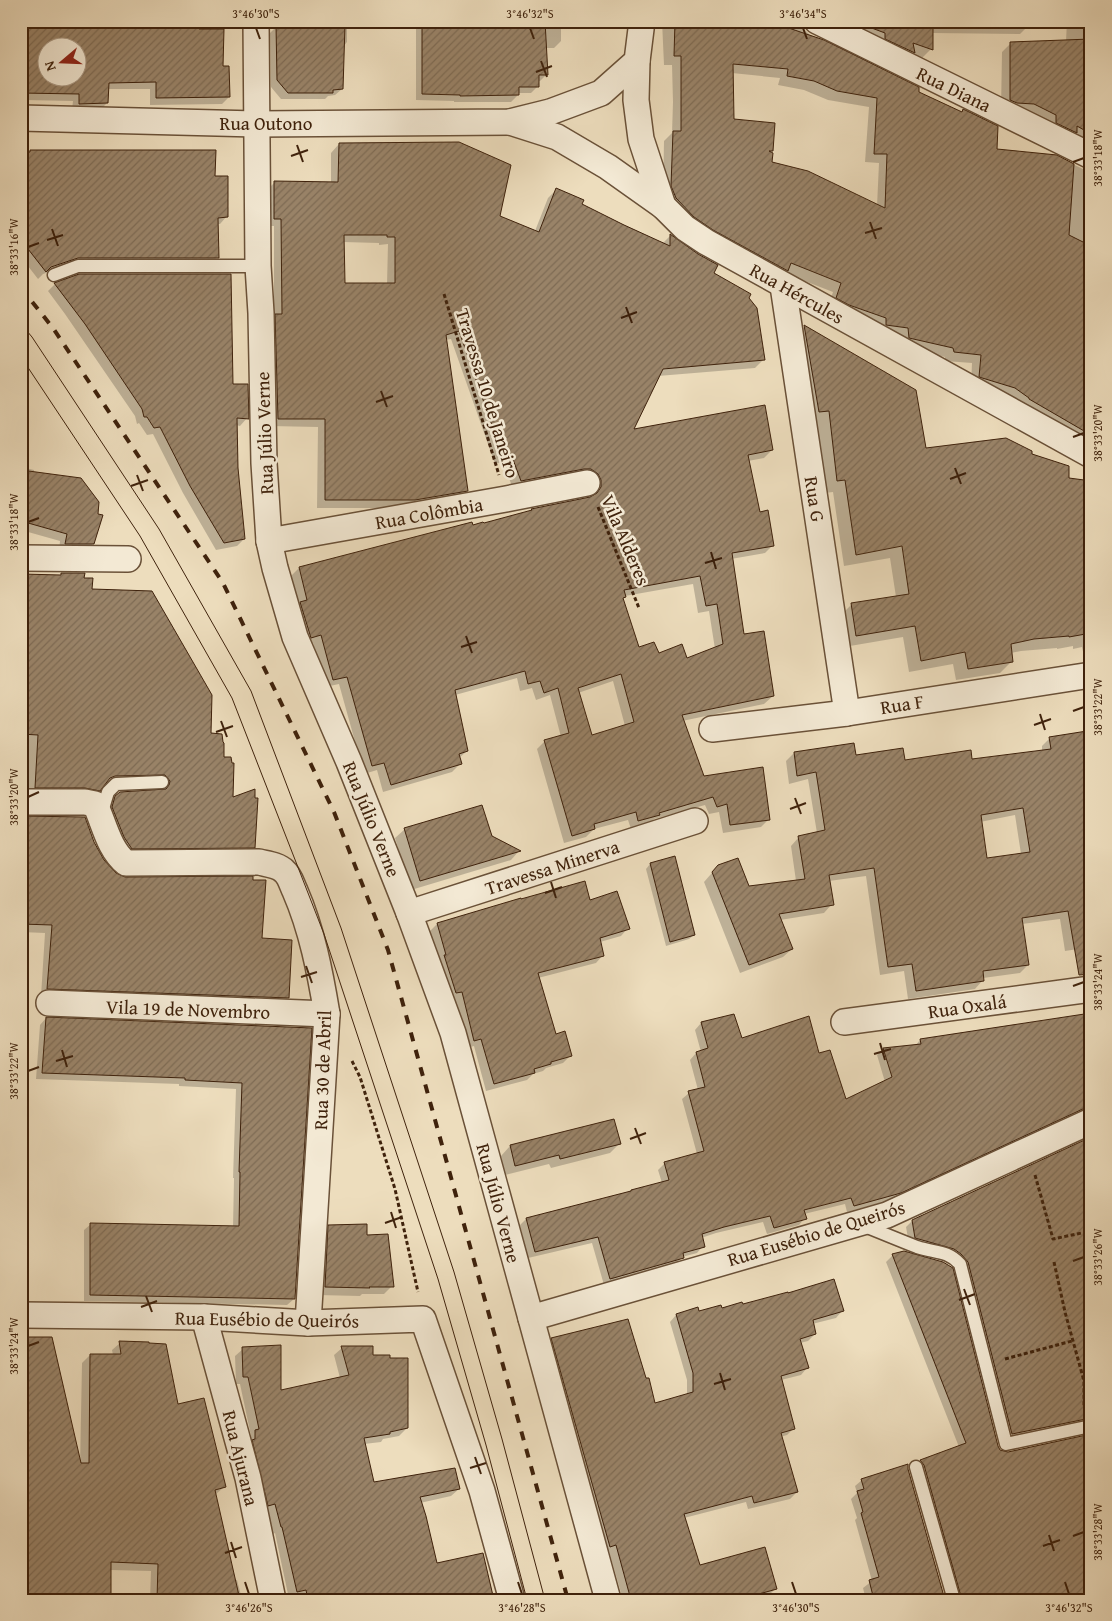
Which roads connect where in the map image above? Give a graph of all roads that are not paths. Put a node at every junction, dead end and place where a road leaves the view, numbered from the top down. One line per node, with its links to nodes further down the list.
1 (256, 21): 7 (street, Rua Júlio Verne)
2 (642, 21): 4 (street)
3 (816, 21): 8 (street, Rua Diana)
4 (637, 61): 6 (street); 9 (street)
5 (21, 118): 7 (street, Rua Outono)
6 (510, 122): 7 (street, Rua Outono); 9 (street, Rua Hércules)
7 (257, 124): 10 (street, Rua Júlio Verne)
8 (1091, 156)
9 (663, 206): 12 (street, Rua Hércules)
10 (258, 266): 11 (lane); 15 (street, Rua Júlio Verne)
11 (54, 275)
12 (783, 286): 13 (street, Rua Hércules); 19 (street, Rua G)
13 (1091, 455)
14 (587, 483): 15 (street, Rua Colômbia)
15 (269, 541): 25 (street, Rua Júlio Verne)
16 (21, 558): 17 (street)
17 (128, 559)
18 (1091, 675): 19 (street, Rua F)
19 (847, 713): 20 (street, Rua F)
20 (712, 729)
21 (162, 782): 23 (lane)
22 (21, 802): 23 (street)
23 (98, 809): 28 (street, Rua 30 de Abril)
24 (695, 821): 25 (street, Travessa Minerva)
25 (410, 912): 34 (street, Rua Júlio Verne)
26 (1091, 989): 29 (street, Rua Oxalá)
27 (49, 1003): 28 (street, Vila 19 de Novembro)
28 (327, 1014): 35 (street, Rua 30 de Abril)
29 (844, 1022)
30 (1091, 1121): 31 (street, Rua Eusébio de Queirós)
31 (857, 1223): 34 (street, Rua Eusébio de Queirós); 36 (lane)
32 (21, 1315): 33 (street, Rua Eusébio de Queirós)
33 (204, 1317): 35 (street, Rua Eusébio de Queirós); 38 (street, Rua Ajurana)
34 (531, 1318): 40 (street, Rua Júlio Verne)
35 (308, 1323): 39 (street, Rua Eusébio de Queirós)
36 (1089, 1426)
37 (916, 1467): 41 (lane)
38 (273, 1600)
39 (512, 1600)
40 (608, 1600)
41 (954, 1600)

